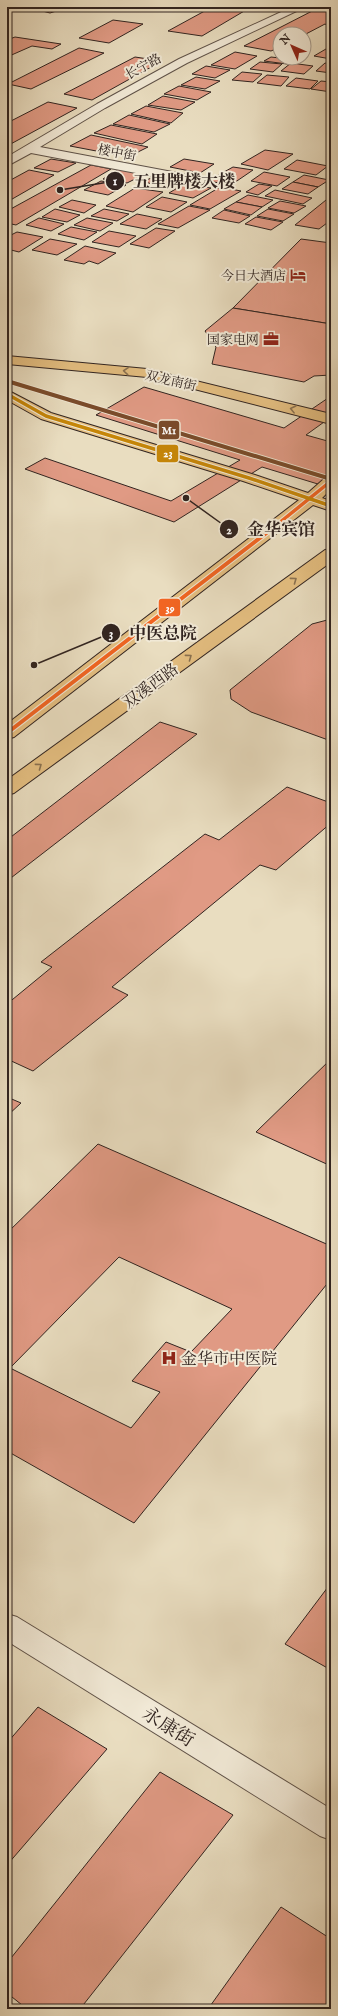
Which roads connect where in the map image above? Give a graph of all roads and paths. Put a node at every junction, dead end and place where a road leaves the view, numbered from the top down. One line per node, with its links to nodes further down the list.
1 (300, 7): 2 (street, 长宁路)
2 (31, 149): 3 (street, 长宁路); 4 (street, 楼中街)
3 (7, 162)
4 (199, 182)
5 (7, 360): 7 (main road, 双龙南街, one-way to 5)
6 (7, 394): 9 (main road)
7 (331, 419)
8 (331, 481): 9 (main road)
9 (311, 499): 10 (main road); 12 (main road)
10 (331, 506)
11 (331, 554): 13 (main road, 双溪西路, one-way to 11)
12 (7, 733)
13 (7, 789)
14 (7, 1626): 15 (street, 永康街)
15 (331, 1826)

